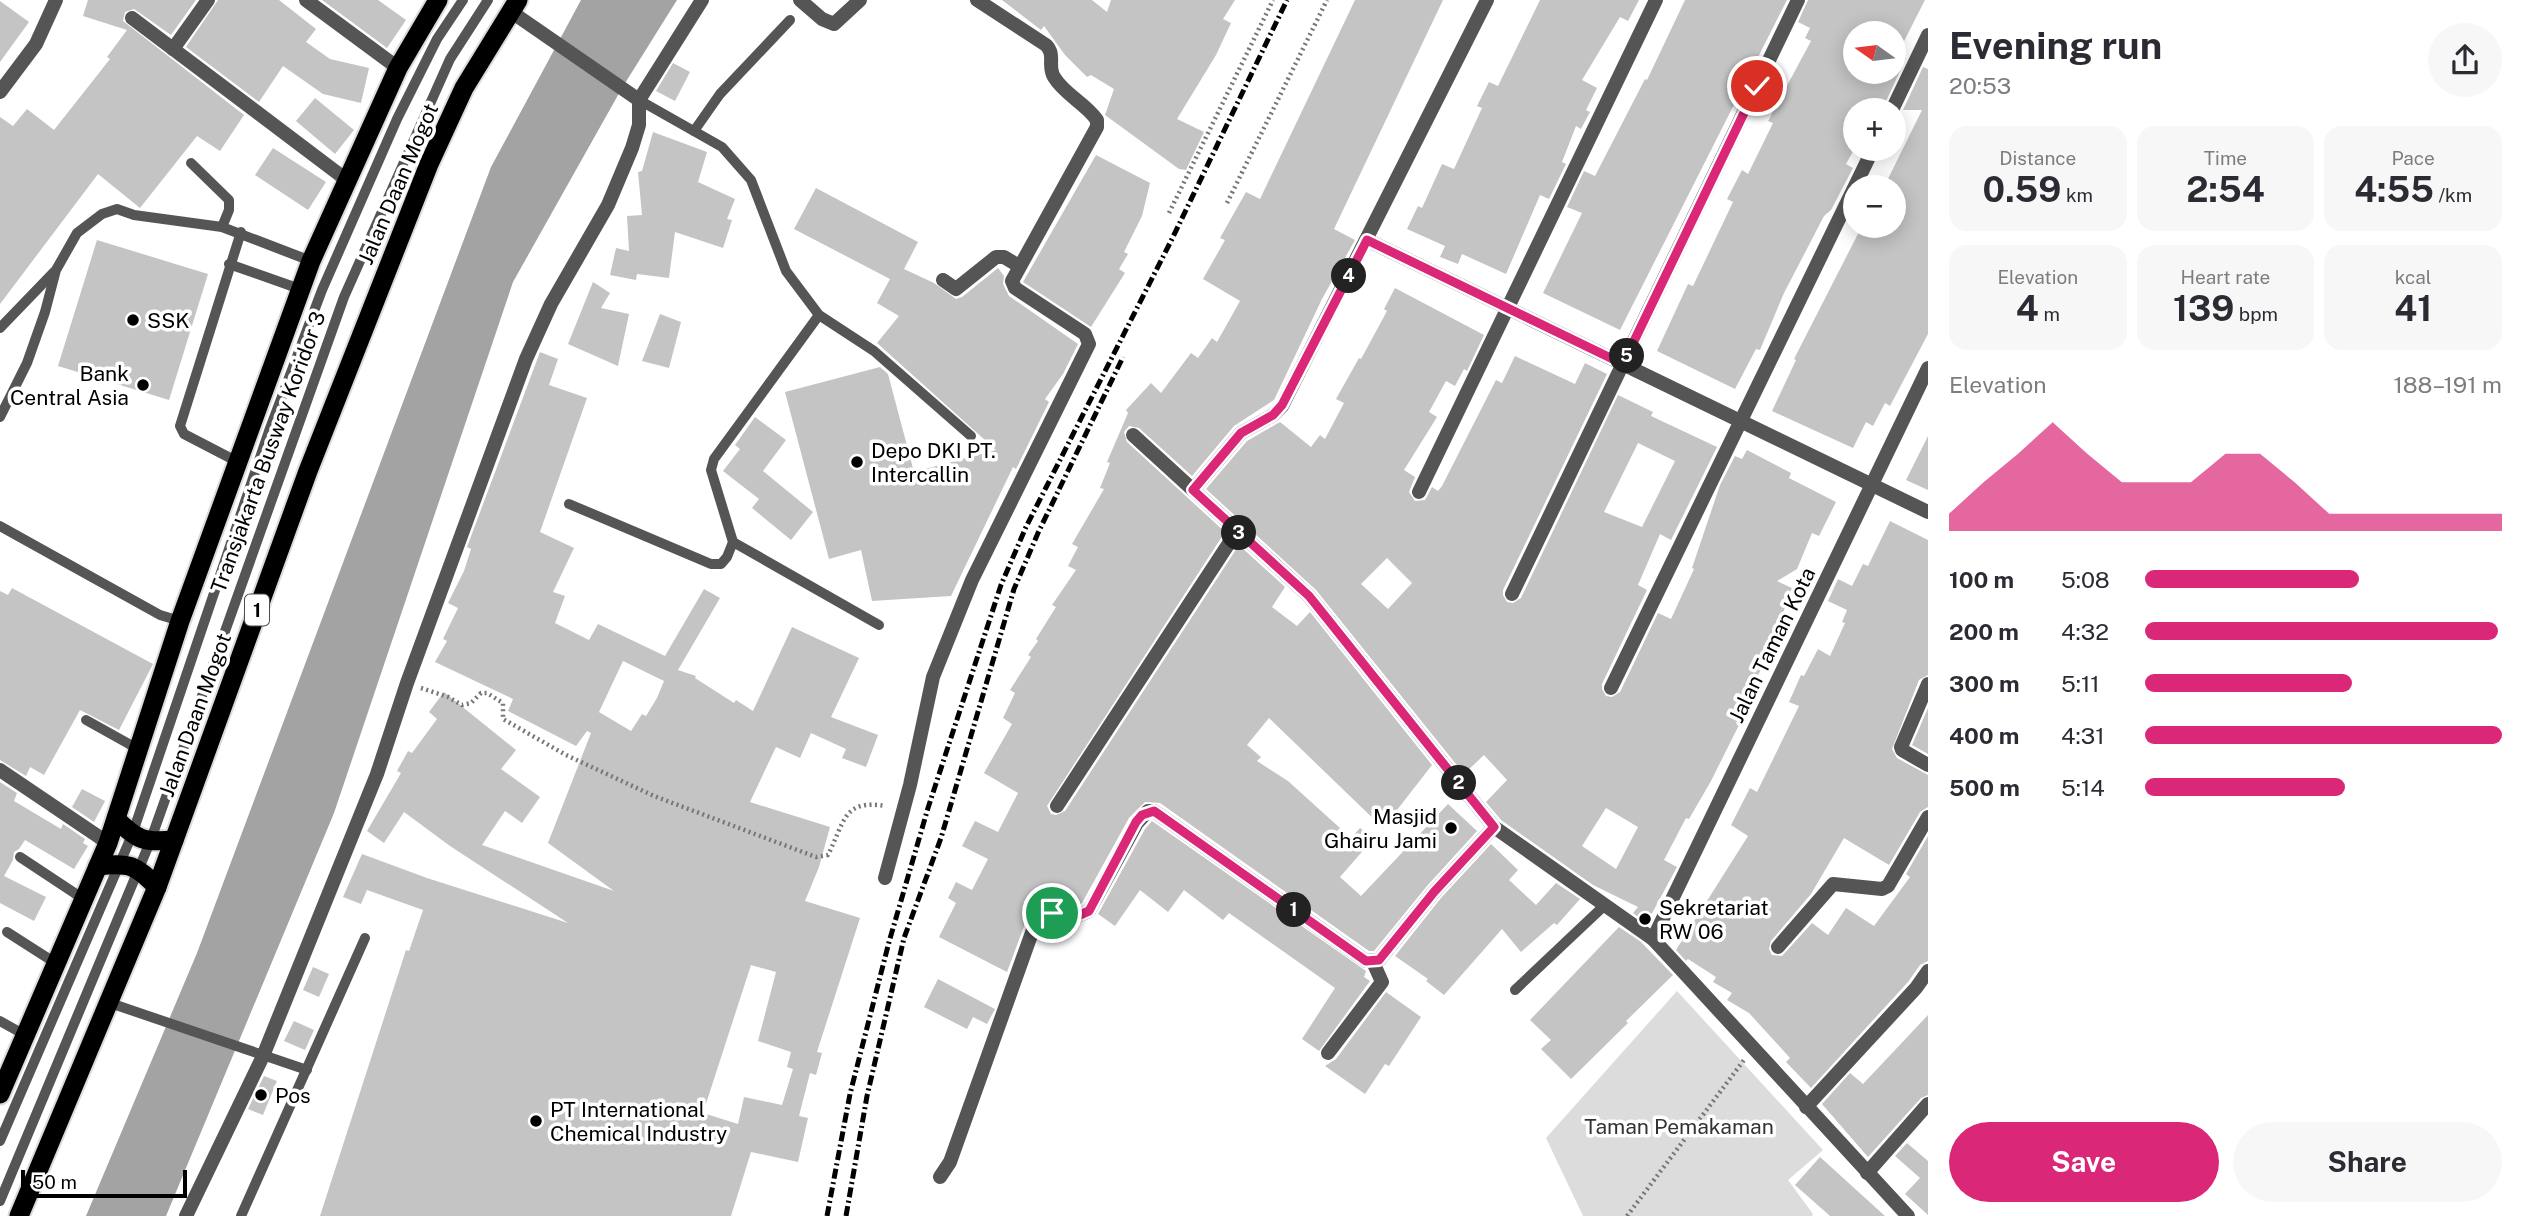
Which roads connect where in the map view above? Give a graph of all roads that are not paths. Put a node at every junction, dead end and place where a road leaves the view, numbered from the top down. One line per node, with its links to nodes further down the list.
1 (56, 0): 20 (street)
2 (208, 0): 18 (street)
3 (306, 0): 19 (street)
4 (438, 0): 19 (highway, Jalan Daan Mogot)
5 (463, 0): 67 (lane, Transjakarta Busway Koridor 3)
6 (488, 0): 67 (lane, Transjakarta Busway Koridor 3)
7 (702, 0): 21 (street)
8 (800, 0): 9 (street)
9 (860, 0)
10 (977, 0): 32 (street)
11 (1487, 0): 29 (street)
12 (1656, 0): 36 (street)
13 (1798, 0): 39 (street)
14 (514, 6): 21 (street); 68 (highway, Jalan Daan Mogot / 1)
15 (132, 18): 18 (street)
16 (790, 20): 23 (lane)
17 (1928, 35): 22 (street)
18 (173, 49): 26 (street)
19 (398, 68): 26 (highway, Jalan Daan Mogot)
20 (0, 92)
21 (633, 96): 23 (lane); 89 (street)
22 (1898, 98)
23 (694, 131): 37 (lane)
24 (1867, 161): 42 (street)
25 (191, 163): 27 (lane)
26 (348, 181): 30 (highway, Jalan Daan Mogot)
27 (222, 227): 28 (lane); 33 (lane)
28 (241, 233): 30 (lane); 31 (lane)
29 (1367, 240): 36 (street); 47 (street)
30 (311, 261): 35 (highway, Jalan Daan Mogot)
31 (229, 264): 35 (lane); 45 (lane)
32 (1019, 266): 34 (street); 73 (street)
33 (56, 270): 38 (lane); 41 (lane)
34 (943, 280)
35 (300, 289): 45 (highway, Jalan Daan Mogot)
36 (1507, 308): 39 (street); 48 (street)
37 (819, 315): 44 (lane); 53 (lane)
38 (0, 328)
39 (1623, 364): 42 (street); 54 (street)
40 (1928, 368): 46 (street, Jalan Taman Kota)
41 (0, 417)
42 (1740, 421): 46 (street); 58 (street)
43 (1133, 435): 47 (street)
44 (971, 436)
45 (236, 461): 55 (highway, Jalan Daan Mogot)
46 (1872, 485): 50 (street); 79 (street, Jalan Taman Kota)
47 (1193, 490): 52 (street)
48 (1419, 492)
49 (569, 505): 53 (lane)
50 (1928, 512)
51 (0, 526): 55 (lane)
52 (1237, 531): 63 (street); 66 (street)
53 (733, 542): 56 (lane)
54 (1512, 594)
55 (180, 621): 60 (highway, Jalan Daan Mogot)
56 (879, 625)
57 (1928, 684): 61 (street)
58 (1611, 688)
59 (86, 720): 60 (lane)
60 (138, 749): 65 (highway, Jalan Daan Mogot)
61 (1928, 765)
62 (0, 770): 69 (street)
63 (1057, 806)
64 (1928, 817): 80 (street)
65 (116, 819): 67 (highway); 69 (highway, Jalan Daan Mogot)
66 (1494, 827): 76 (street); 81 (street)
67 (141, 839): 68 (highway); 72 (lane, Transjakarta Busway Koridor 3); 72 (lane, Transjakarta Busway Koridor 3)
68 (174, 840): 74 (highway, Jalan Daan Mogot / 1)
69 (107, 843): 71 (highway, Jalan Daan Mogot)
70 (20, 857): 75 (lane)
71 (98, 866): 72 (highway); 75 (highway, Jalan Daan Mogot)
72 (130, 866): 74 (highway); 94 (lane, Transjakarta Busway Koridor 3); 97 (lane, Transjakarta Busway Koridor 3)
73 (885, 878)
74 (157, 887): 85 (highway, Jalan Daan Mogot / 1)
75 (85, 900): 82 (highway, Jalan Daan Mogot)
76 (1606, 904): 79 (street); 84 (lane)
77 (7, 932): 82 (lane)
78 (365, 938): 90 (lane)
79 (1653, 939): 93 (street)
80 (1778, 947)
81 (1373, 962): 88 (street); 96 (street)
82 (57, 964): 87 (highway, Jalan Daan Mogot)
83 (1928, 971): 93 (street)
84 (1515, 990)
85 (110, 1003): 89 (lane); 98 (highway, Jalan Daan Mogot / 1)
86 (0, 1021): 87 (lane)
87 (25, 1035): 91 (highway, Jalan Daan Mogot)
88 (1328, 1053)
89 (256, 1054): 90 (lane); 99 (street)
90 (307, 1070): 100 (lane)
91 (0, 1094)
92 (1928, 1104): 95 (street)
93 (1806, 1107): 95 (street)
94 (0, 1141)
95 (1867, 1173): 101 (street)
96 (940, 1177)
97 (0, 1201)
98 (19, 1216)
99 (186, 1216)
100 (241, 1216)
101 (1908, 1216)

